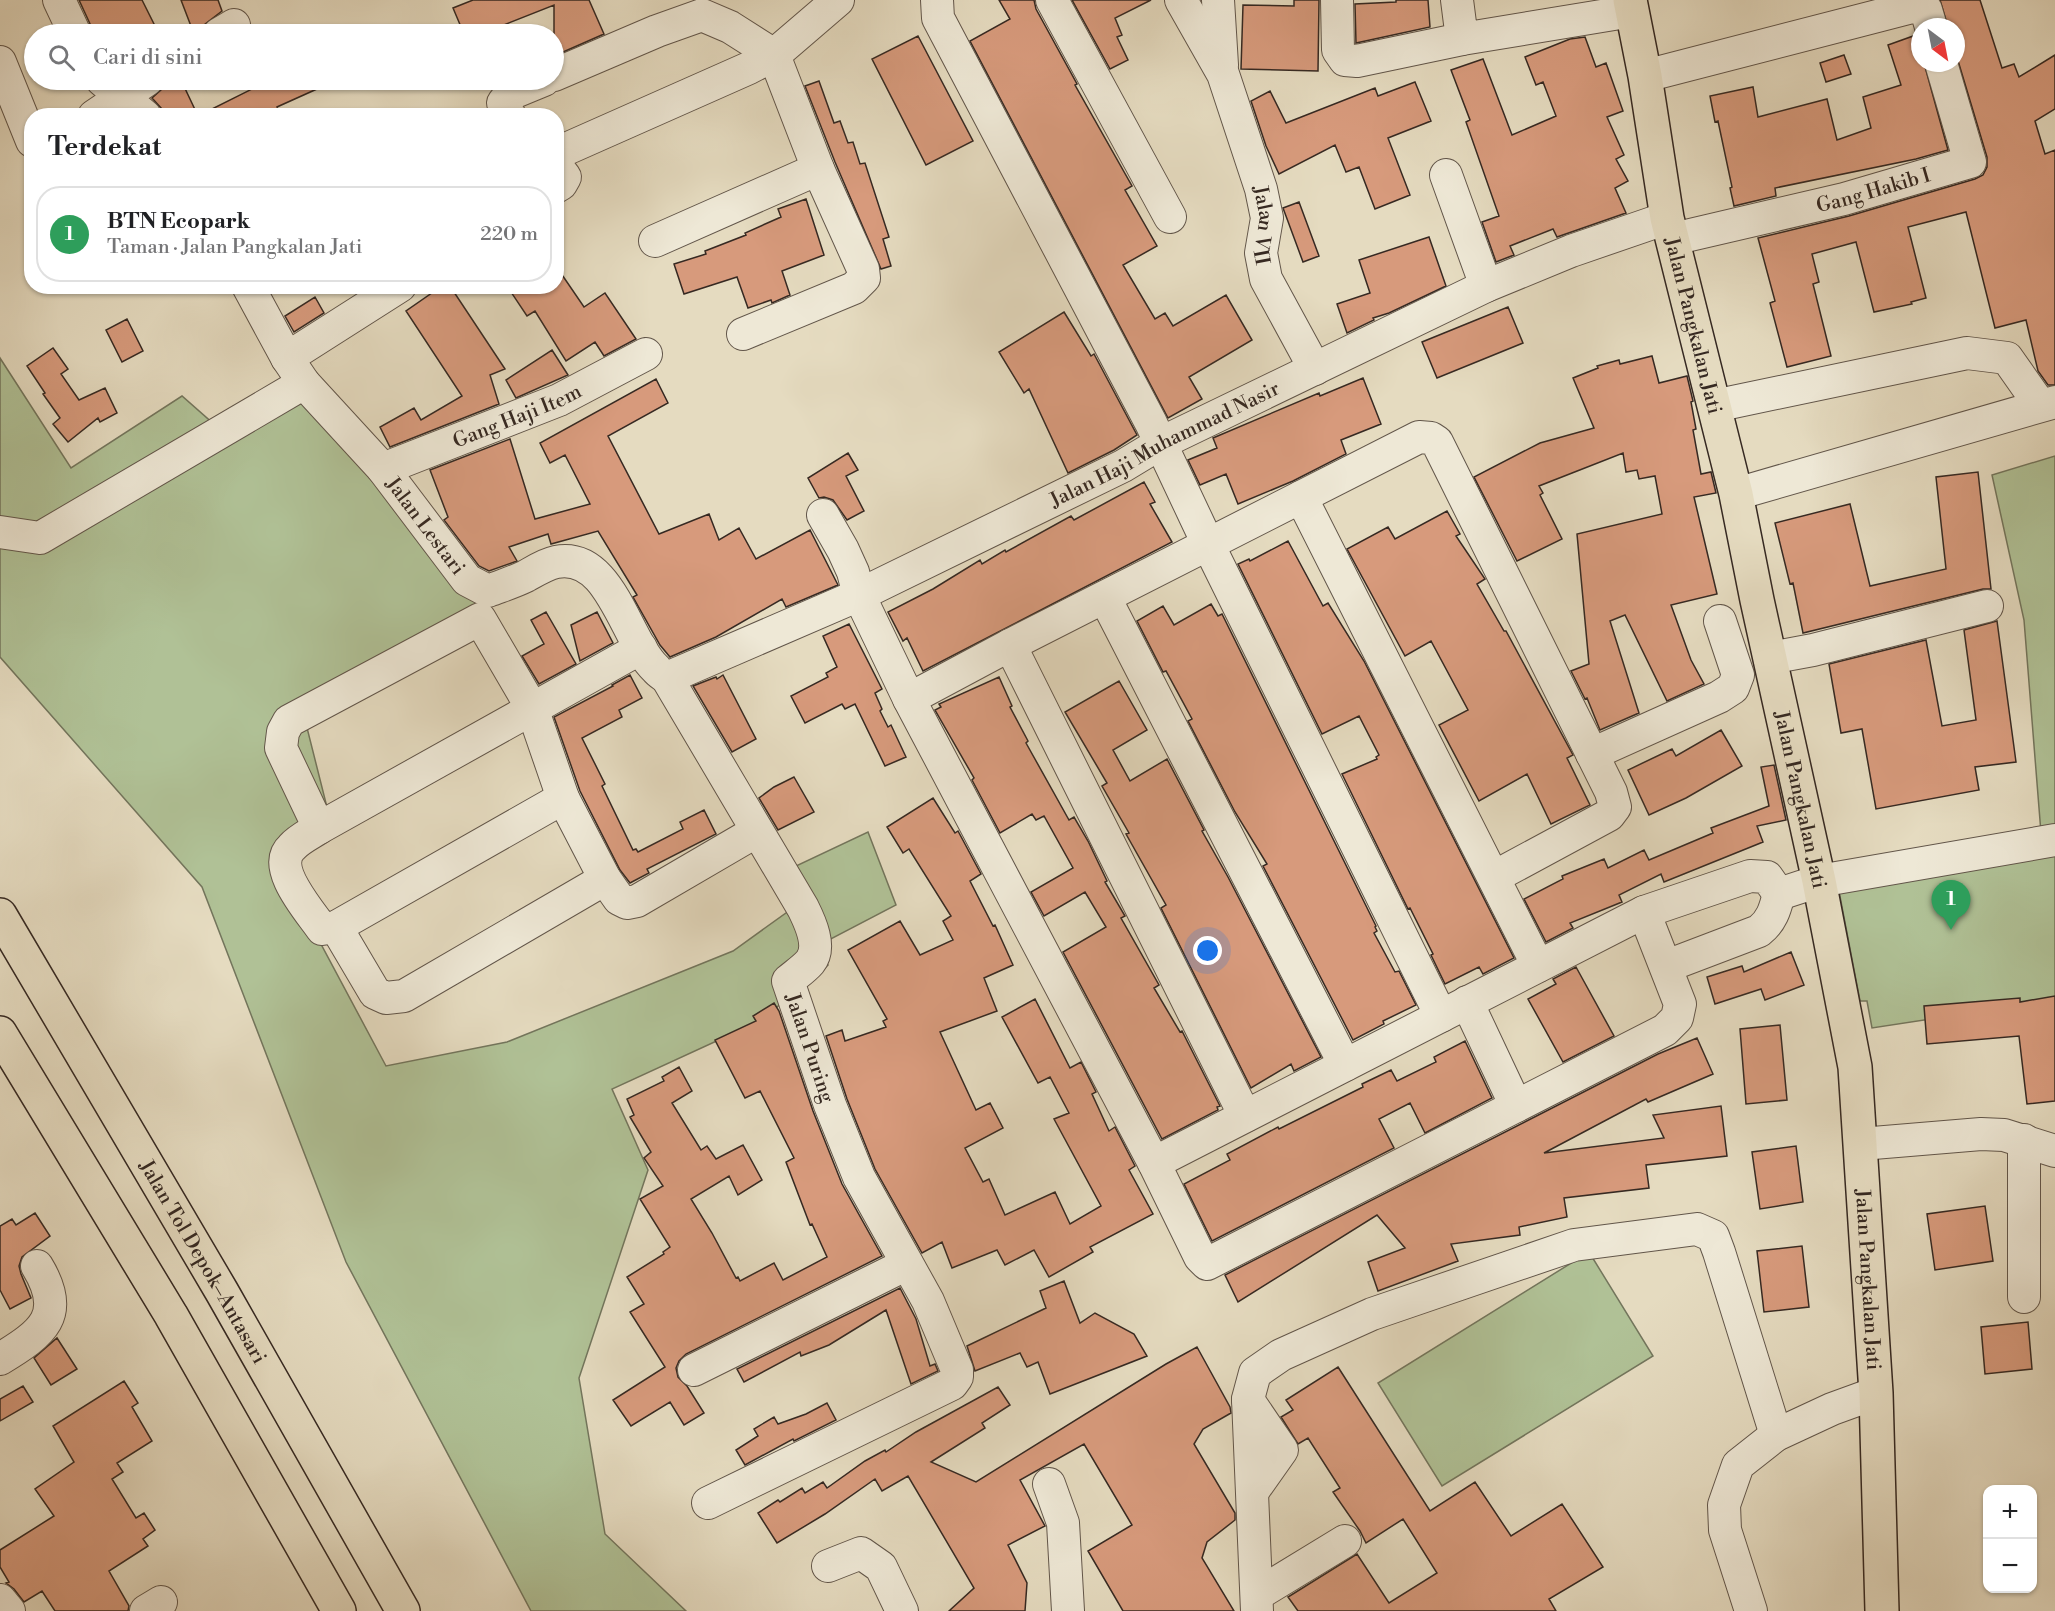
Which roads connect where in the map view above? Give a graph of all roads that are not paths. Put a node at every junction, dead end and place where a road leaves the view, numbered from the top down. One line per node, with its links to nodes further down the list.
1 (59, 0): 11 (street)
2 (838, 0): 13 (street)
3 (937, 0): 41 (street)
4 (1052, 0): 29 (street)
5 (1181, 0): 17 (street, Jalan VII)
6 (1218, 0): 17 (street, Jalan VII)
7 (1336, 0): 12 (street)
8 (1457, 0): 12 (street)
9 (1631, 5): 12 (street); 18 (main road, Jalan Pangkalan Jati)
10 (1928, 18): 18 (street)
11 (70, 24)
12 (1462, 39)
13 (774, 55): 15 (street); 26 (street); 27 (street)
14 (0, 62): 25 (street)
15 (564, 71)
16 (1944, 72): 30 (street, Gang Hakib I)
17 (1223, 74): 37 (street, Jalan VII)
18 (1645, 76): 30 (main road, Jalan Pangkalan Jati)
19 (110, 90): 22 (street)
20 (113, 90): 23 (street)
21 (520, 90): 24 (street)
22 (99, 108)
23 (135, 108)
24 (506, 108)
25 (24, 121)
26 (564, 155)
27 (818, 169): 31 (street); 35 (street)
28 (1446, 175): 32 (street)
29 (1170, 217)
30 (1670, 228): 32 (street, Jalan Haji Muhammad Nasir); 40 (main road, Jalan Pangkalan Jati)
31 (655, 241)
32 (1486, 286): 37 (street, Jalan Haji Muhammad Nasir)
33 (253, 294): 38 (street, Jalan Lestari)
34 (390, 294): 38 (street)
35 (743, 334)
36 (645, 354): 42 (street, Gang Haji Item)
37 (1315, 369): 41 (street, Jalan Haji Muhammad Nasir)
38 (296, 370): 42 (street, Jalan Lestari); 46 (street)
39 (2047, 404): 40 (street); 43 (street)
40 (1714, 406): 43 (main road, Jalan Pangkalan Jati)
41 (1161, 443): 47 (street); 48 (street, Jalan Haji Muhammad Nasir)
42 (383, 469): 53 (street, Jalan Lestari)
43 (1736, 494): 54 (main road, Jalan Pangkalan Jati)
44 (1301, 497): 47 (street); 58 (street); 63 (street)
45 (823, 515): 48 (street)
46 (0, 532)
47 (1208, 544): 49 (street); 74 (street)
48 (859, 595): 55 (street, Jalan Haji Muhammad Nasir); 56 (street)
49 (1105, 598): 52 (street); 76 (street)
50 (1987, 606): 54 (street)
51 (1720, 621): 58 (street)
52 (1010, 645): 56 (street); 78 (street)
53 (641, 648): 55 (street, Jalan Lestari); 57 (street)
54 (1770, 658): 65 (main road, Jalan Pangkalan Jati)
55 (667, 678): 61 (street, Jalan Puring)
56 (909, 699): 82 (street)
57 (532, 708): 59 (street); 60 (street); 60 (street)
58 (1592, 754): 63 (street)
59 (563, 798): 64 (street); 70 (street)
60 (319, 828): 70 (street)
61 (757, 831): 64 (street); 83 (street, Jalan Puring)
62 (2055, 840): 65 (street)
63 (1494, 878): 72 (street)
64 (605, 879): 70 (street)
65 (1819, 881): 66 (street); 80 (main road, Jalan Pangkalan Jati)
66 (1779, 894): 68 (street); 73 (street)
67 (0, 902): 71 (main road)
68 (1644, 912): 72 (street); 73 (street)
69 (0, 915): 71 (main road, Jalan Tol Depok–Antasari)
70 (336, 927)
71 (28, 960): 98 (main road, Jalan Tol Depok–Antasari)
72 (1538, 966): 74 (street)
73 (1667, 966): 77 (street)
74 (1454, 1009): 76 (street); 77 (street)
75 (0, 1032): 97 (main road)
76 (1345, 1065): 78 (street)
77 (1516, 1106): 82 (street)
78 (1245, 1116): 82 (street)
79 (2024, 1140): 80 (street); 81 (street); 85 (street)
80 (1861, 1144): 88 (main road, Jalan Pangkalan Jati)
81 (2055, 1151)
82 (1154, 1163)
83 (907, 1264): 87 (street); 91 (street, Jalan Puring)
84 (37, 1266): 86 (street)
85 (2025, 1297)
86 (0, 1359)
87 (694, 1370)
88 (1876, 1393): 89 (street); 102 (main road, Jalan Pangkalan Jati)
89 (1776, 1435): 95 (street); 101 (street)
90 (1049, 1484): 100 (street)
91 (708, 1503)
92 (1345, 1541): 95 (street)
93 (828, 1566): 99 (street)
94 (0, 1600): 96 (street)
95 (1258, 1602)
96 (9, 1611)
97 (339, 1611)
98 (403, 1611)
99 (902, 1611)
100 (1068, 1611)
101 (1751, 1611)
102 (1882, 1611)

